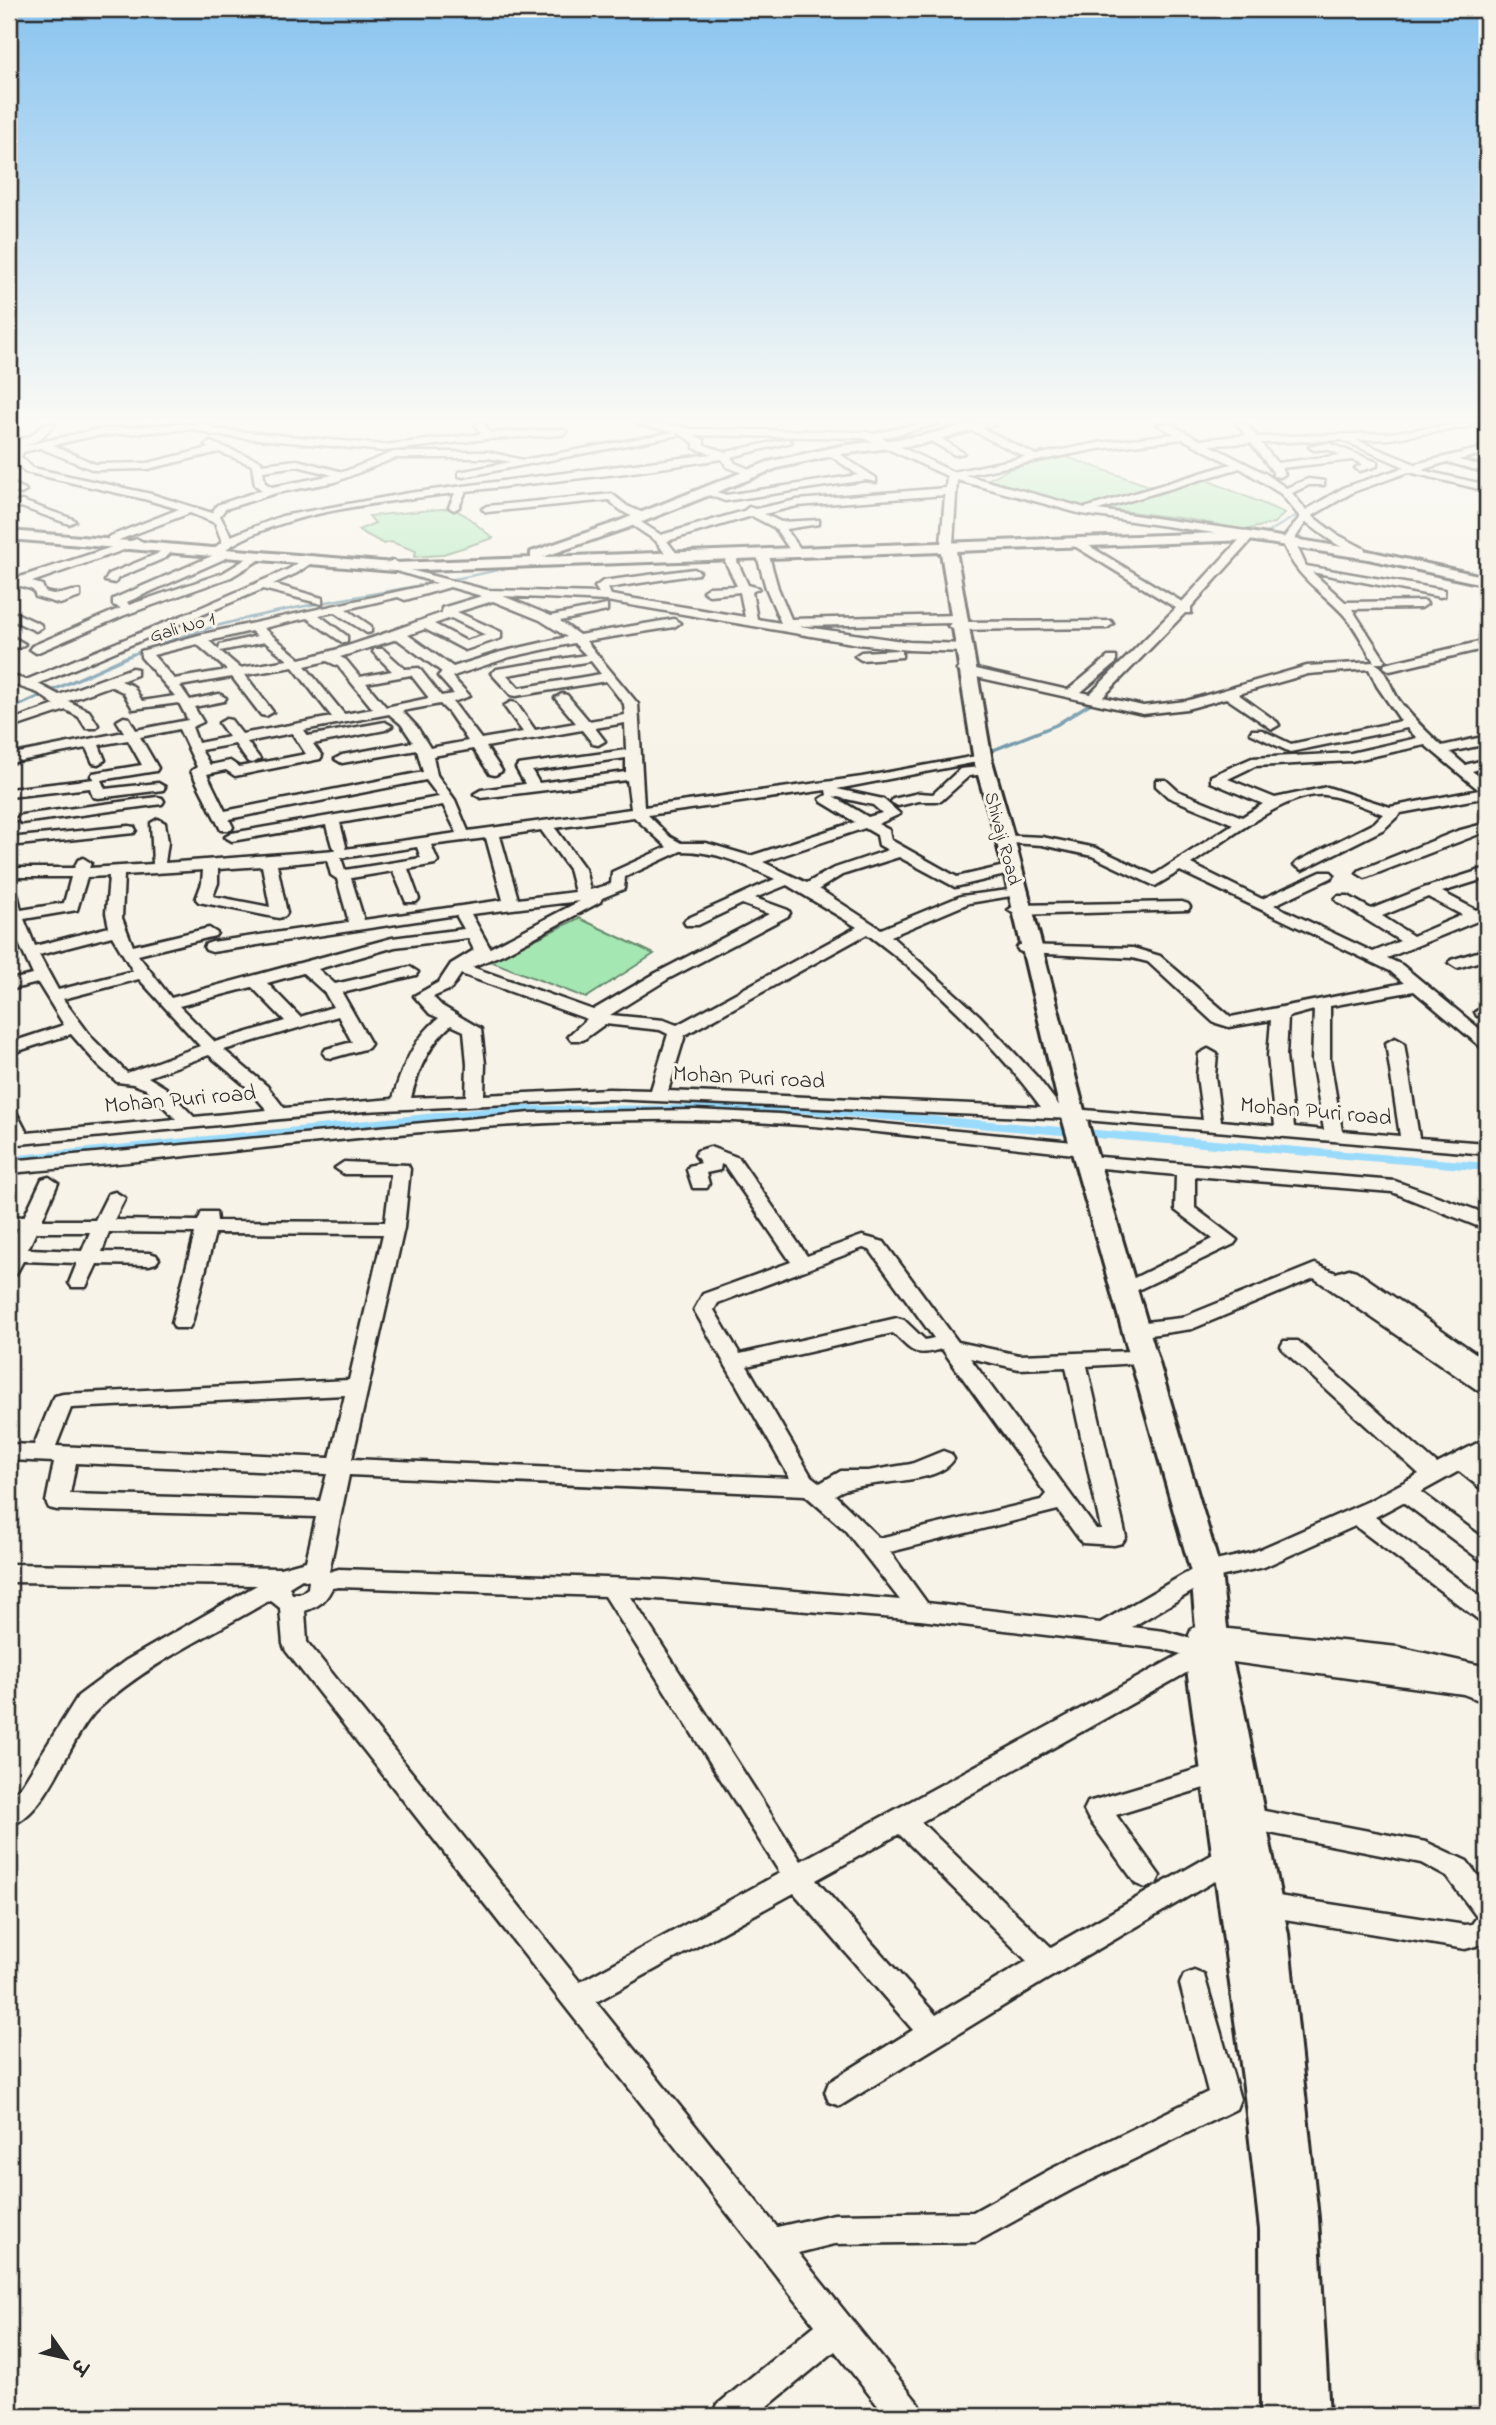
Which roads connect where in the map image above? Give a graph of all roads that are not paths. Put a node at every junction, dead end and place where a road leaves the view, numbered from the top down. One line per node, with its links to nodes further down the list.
1 (63, 537): 16 (main road)
2 (135, 537): 16 (street)
3 (221, 537): 20 (street)
4 (243, 537): 20 (street)
5 (581, 537): 29 (main road)
6 (591, 537): 25 (main road)
7 (666, 537): 15 (street)
8 (787, 537): 22 (street)
9 (947, 537): 18 (street)
10 (1261, 537): 18 (main road)
11 (1261, 537): 17 (main road)
12 (1266, 537): 31 (street); 33 (main road); 58 (street); 94 (street)
13 (1267, 537): 21 (main road)
14 (1334, 537): 21 (street)
15 (660, 539): 23 (street)
16 (125, 542): 19 (main road); 20 (main road); 36 (street)
17 (1077, 543): 18 (main road); 58 (street)
18 (946, 547): 22 (main road); 62 (main road, Shivaji Road)
19 (170, 548): 20 (main road); 34 (street)
20 (223, 549): 24 (main road); 30 (main road); 57 (street)
21 (1361, 551): 33 (main road)
22 (797, 552): 23 (main road); 26 (main road)
23 (671, 554): 25 (main road)
24 (260, 555): 28 (main road); 38 (street)
25 (548, 556): 29 (main road)
26 (763, 556): 27 (main road); 40 (street)
27 (732, 557): 29 (main road); 41 (street)
28 (311, 559): 30 (main road); 39 (street)
29 (508, 563): 30 (main road)
30 (394, 565): 37 (street)
31 (1301, 569): 44 (street); 54 (street)
32 (694, 572): 50 (street)
33 (1487, 579)
34 (111, 580)
35 (539, 582): 43 (street)
36 (14, 583): 48 (street)
37 (453, 583): 46 (street); 55 (street, Gali No 1)
38 (199, 585): 47 (street); 57 (street)
39 (263, 585): 47 (street); 49 (street)
40 (772, 588): 41 (street); 62 (street)
41 (743, 589): 42 (street); 69 (street)
42 (709, 590)
43 (520, 593): 46 (street); 50 (street)
44 (1440, 593)
45 (76, 594): 48 (street)
46 (486, 594): 56 (street); 61 (street)
47 (236, 597): 59 (street)
48 (60, 600): 52 (street)
49 (318, 601)
50 (604, 603): 66 (street); 69 (street)
51 (1421, 604): 54 (street)
52 (42, 606)
53 (177, 606): 59 (street)
54 (1340, 606): 94 (street)
55 (336, 608): 60 (street, Gali No 1); 75 (street)
56 (520, 608): 63 (street); 66 (street)
57 (133, 609): 84 (street)
58 (1185, 609): 112 (street)
59 (201, 612): 67 (street); 105 (street)
60 (309, 614): 74 (street, Gali No 1); 80 (street)
61 (452, 614): 71 (street); 71 (street)
62 (955, 615): 70 (street); 85 (main road, Shivaji Road)
63 (495, 616)
64 (657, 617): 77 (street)
65 (11, 618): 73 (street)
66 (543, 618): 72 (street); 77 (street)
67 (225, 619)
68 (674, 623): 77 (street)
69 (752, 623): 85 (street)
70 (1107, 624)
71 (426, 625): 76 (street)
72 (523, 626)
73 (36, 627)
74 (253, 627): 78 (street); 79 (street, Gali No 1)
75 (367, 629)
76 (397, 633): 89 (street); 97 (street)
77 (570, 634): 87 (street); 90 (street); 97 (street)
78 (267, 638): 82 (street); 93 (street)
79 (199, 639): 98 (street); 104 (street, Gali No 1)
80 (343, 639)
81 (1487, 642): 83 (street); 94 (street)
82 (224, 648)
83 (1470, 648): 91 (street); 94 (street)
84 (36, 649)
85 (961, 649): 88 (street); 95 (main road, Shivaji Road)
86 (379, 652): 99 (street)
87 (458, 654)
88 (861, 656)
89 (328, 657): 93 (street); 103 (street)
90 (594, 657): 100 (street); 100 (street)
91 (1487, 658)
92 (1112, 660): 107 (street)
93 (296, 663): 98 (street); 119 (street)
94 (1380, 664): 106 (street); 121 (street); 141 (street)
95 (965, 670): 107 (street); 143 (main road, Shivaji Road)
96 (132, 672): 102 (street)
97 (451, 672): 114 (street)
98 (238, 673): 104 (street); 116 (street)
99 (402, 673): 103 (street); 114 (street)
100 (610, 676): 118 (street)
101 (9, 679): 105 (street)
102 (110, 681): 109 (street); 113 (street)
103 (358, 681): 117 (street)
104 (172, 683): 113 (street, Gali No 1)
105 (28, 685): 108 (street); 109 (street)
106 (1228, 693): 112 (street); 124 (street)
107 (1071, 694): 112 (street)
108 (9, 695)
109 (55, 698): 123 (street); 125 (street)
110 (219, 698): 113 (street)
111 (562, 698): 126 (street)
112 (1096, 700)
113 (186, 701): 122 (street)
114 (440, 701): 117 (street); 137 (street)
115 (511, 706): 138 (street)
116 (266, 712)
117 (387, 716): 119 (street); 134 (street); 140 (street)
118 (632, 718): 126 (street); 142 (street)
119 (341, 719): 128 (street)
120 (226, 723): 131 (street)
121 (1410, 723): 129 (street); 132 (street)
122 (184, 724): 127 (street); 139 (street)
123 (91, 725)
124 (1272, 725)
125 (9, 726): 130 (street)
126 (585, 726): 135 (street); 138 (street)
127 (127, 728): 136 (street); 154 (street)
128 (296, 729): 131 (street); 134 (street)
129 (1257, 733)
130 (9, 734)
131 (239, 739): 139 (street); 145 (street)
132 (1427, 740): 158 (street); 164 (street)
133 (1487, 740): 141 (street)
134 (305, 741): 150 (street)
135 (598, 741)
136 (91, 743): 144 (street); 147 (street)
137 (479, 744): 138 (street); 140 (street); 151 (street)
138 (541, 747): 142 (street); 157 (street)
139 (193, 748): 150 (street)
140 (422, 749): 146 (street); 152 (street)
141 (1446, 749): 149 (street)
142 (633, 753): 153 (street)
143 (979, 758): 160 (street); 163 (street); 165 (street); 180 (main road, Shivaji Road)
144 (9, 759)
145 (253, 759)
146 (342, 759)
147 (98, 760)
148 (1487, 763): 149 (street)
149 (1470, 767): 155 (street)
150 (206, 770): 167 (street)
151 (495, 771)
152 (430, 775): 162 (street); 167 (street)
153 (634, 775): 157 (street); 165 (street)
154 (99, 776)
155 (1487, 781)
156 (1161, 783): 172 (street)
157 (534, 787): 161 (street)
158 (1487, 791): 166 (street)
159 (9, 793): 168 (street); 168 (street)
160 (827, 793): 165 (street); 170 (street); 170 (street)
161 (481, 794)
162 (448, 800): 169 (street); 176 (street)
163 (898, 802)
164 (1274, 803): 166 (street); 172 (street)
165 (639, 811): 173 (street); 176 (street); 183 (street)
166 (1392, 812): 212 (street)
167 (220, 816): 179 (street)
168 (15, 820)
169 (332, 820): 179 (street); 184 (street)
170 (865, 822): 185 (street); 189 (street)
171 (158, 823): 187 (street)
172 (1244, 823): 193 (street)
173 (546, 826): 178 (street); 206 (street)
174 (1487, 827): 198 (street)
175 (129, 830): 177 (street)
176 (463, 830): 184 (street)
177 (87, 833): 181 (street); 194 (street)
178 (492, 834): 182 (street); 210 (street)
179 (232, 837): 186 (street)
180 (1002, 838): 193 (street); 195 (main road, Shivaji Road)
181 (9, 842)
182 (423, 843): 184 (street); 192 (street)
183 (678, 847): 189 (street); 205 (street)
184 (336, 850): 186 (street); 188 (street); 200 (street)
185 (901, 851): 195 (street); 202 (street)
186 (240, 856): 187 (street)
187 (159, 861): 194 (street)
188 (270, 861): 191 (street); 191 (street)
189 (749, 861): 201 (street)
190 (9, 864): 194 (street)
191 (211, 866): 196 (street)
192 (399, 866): 200 (street); 208 (street)
193 (1182, 866): 212 (street)
194 (80, 867): 196 (street); 197 (street); 217 (street)
195 (1010, 869): 211 (main road, Shivaji Road)
196 (117, 870): 220 (street)
197 (9, 872)
198 (1365, 873)
199 (1487, 873): 203 (street)
200 (339, 875): 219 (street)
201 (788, 879): 202 (street); 207 (street)
202 (808, 888): 221 (street)
203 (1429, 891): 215 (street); 216 (street)
204 (9, 893): 217 (street)
205 (606, 893): 206 (street); 231 (street)
206 (584, 896): 210 (street)
207 (741, 898): 218 (street); 245 (street)
208 (411, 899)
209 (1343, 899): 216 (street)
210 (511, 903): 214 (street)
211 (1017, 904): 213 (street); 221 (street); 224 (main road, Shivaji Road)
212 (1263, 904): 228 (street)
213 (1182, 907)
214 (461, 910): 219 (street); 222 (street)
215 (1481, 913): 223 (street)
216 (1371, 915): 223 (street)
217 (13, 916): 226 (street)
218 (692, 922)
219 (357, 923): 225 (street)
220 (118, 929): 225 (street); 226 (street)
221 (874, 932): 248 (street); 265 (street)
222 (474, 933): 230 (street); 231 (street)
223 (1412, 942): 228 (street)
224 (1029, 949): 243 (street); 265 (main road, Shivaji Road)
225 (129, 952): 233 (street)
226 (29, 953): 234 (street)
227 (1487, 954): 229 (street)
228 (1373, 958): 237 (street)
229 (1457, 963)
230 (305, 967): 235 (street); 238 (street)
231 (457, 967): 244 (street); 245 (street)
232 (410, 972): 238 (street)
233 (144, 973): 239 (street); 241 (street)
234 (43, 977): 236 (street); 239 (street)
235 (254, 979): 241 (street); 246 (street)
236 (9, 985)
237 (1416, 986): 240 (street); 251 (street)
238 (332, 990): 242 (street)
239 (55, 996): 247 (street)
240 (1320, 1003): 243 (street); 266 (street)
241 (168, 1004): 252 (street)
242 (341, 1010): 246 (street); 254 (street)
243 (1280, 1014): 264 (street)
244 (449, 1017): 258 (street); 259 (street)
245 (598, 1018): 248 (street); 249 (street)
246 (297, 1023): 252 (street)
247 (76, 1027): 253 (street); 256 (street)
248 (677, 1032): 257 (street)
249 (577, 1036)
250 (1395, 1043): 268 (street)
251 (1487, 1043)
252 (211, 1048): 256 (street); 261 (street)
253 (9, 1049)
254 (332, 1053)
255 (1208, 1054): 263 (street)
256 (132, 1077): 262 (street)
257 (657, 1096): 258 (street, Mohan Puri road); 265 (street, Mohan Puri road)
258 (475, 1100): 259 (street, Mohan Puri road)
259 (401, 1104): 261 (street, Mohan Puri road)
260 (9, 1114): 267 (street)
261 (278, 1114): 262 (street, Mohan Puri road)
262 (188, 1122): 267 (street, Mohan Puri road)
263 (1213, 1126): 264 (street, Mohan Puri road); 265 (street, Mohan Puri road)
264 (1285, 1132): 266 (street, Mohan Puri road)
265 (1074, 1134): 270 (street); 272 (street); 276 (main road, Shivaji Road)
266 (1334, 1136): 268 (street, Mohan Puri road)
267 (15, 1139)
268 (1410, 1142): 269 (street, Mohan Puri road)
269 (1487, 1149)
270 (9, 1167)
271 (344, 1168): 282 (street)
272 (1186, 1169): 280 (street); 289 (street)
273 (50, 1183): 279 (street)
274 (701, 1184): 286 (street)
275 (115, 1198): 281 (street)
276 (1096, 1206): 289 (main road); 294 (main road)
277 (208, 1220): 281 (street); 282 (street); 290 (street)
278 (9, 1222): 279 (street)
279 (30, 1224): 281 (street); 285 (street)
280 (1487, 1224)
281 (102, 1226): 283 (street)
282 (394, 1228): 299 (street)
283 (89, 1257): 284 (street); 285 (street); 288 (street)
284 (149, 1259)
285 (11, 1260)
286 (803, 1264): 292 (street); 296 (street)
287 (1335, 1280): 291 (street); 297 (street); 298 (street)
288 (79, 1283)
289 (1125, 1290): 291 (main road)
290 (182, 1323)
291 (1136, 1330): 317 (main road)
292 (949, 1344): 295 (street); 296 (street); 311 (street)
293 (1291, 1346): 307 (street)
294 (1132, 1358): 295 (street); 317 (main road)
295 (1075, 1360): 311 (street)
296 (733, 1362): 309 (street)
297 (1487, 1371)
298 (1487, 1386)
299 (356, 1387): 302 (street); 306 (street)
300 (1487, 1446): 305 (street)
301 (9, 1452): 302 (street)
302 (42, 1454): 303 (street)
303 (67, 1455): 306 (street); 312 (street)
304 (943, 1459): 309 (street)
305 (1461, 1461): 307 (street); 308 (street)
306 (338, 1468): 309 (street); 312 (street)
307 (1435, 1475): 310 (street)
308 (1487, 1480)
309 (815, 1491): 314 (street)
310 (1405, 1492): 313 (street); 315 (street)
311 (1058, 1496): 314 (street)
312 (329, 1510): 318 (street)
313 (1359, 1516): 317 (street); 322 (street)
314 (872, 1548): 321 (street)
315 (1487, 1553)
316 (9, 1573): 320 (street)
317 (1198, 1575): 323 (street); 324 (main road)
318 (318, 1577): 319 (street); 320 (street); 320 (street)
319 (612, 1587): 321 (street); 332 (street)
320 (284, 1589): 328 (street); 339 (street)
321 (920, 1611): 323 (street)
322 (1487, 1614)
323 (1101, 1634): 324 (street)
324 (1205, 1645): 325 (street); 326 (street); 327 (main road); 329 (street); 330 (main road)
325 (1487, 1677)
326 (1487, 1693)
327 (1218, 1774): 331 (main road); 333 (street)
328 (9, 1815)
329 (900, 1819): 332 (street); 337 (street)
330 (1249, 1819): 334 (main road); 335 (street)
331 (1230, 1858): 337 (street); 341 (main road)
332 (796, 1876): 339 (street); 340 (street)
333 (1146, 1876)
334 (1265, 1906): 336 (street); 349 (main road)
335 (1487, 1909)
336 (1487, 1925)
337 (1047, 1962): 340 (street)
338 (1194, 1984): 343 (street)
339 (576, 1999): 344 (street)
340 (932, 2031): 342 (street)
341 (1262, 2079): 343 (street); 348 (main road)
342 (840, 2092)
343 (1225, 2099): 344 (street)
344 (771, 2245): 345 (street)
345 (837, 2328): 346 (street); 347 (street)
346 (730, 2416)
347 (907, 2416)
348 (1282, 2416)
349 (1308, 2416)

